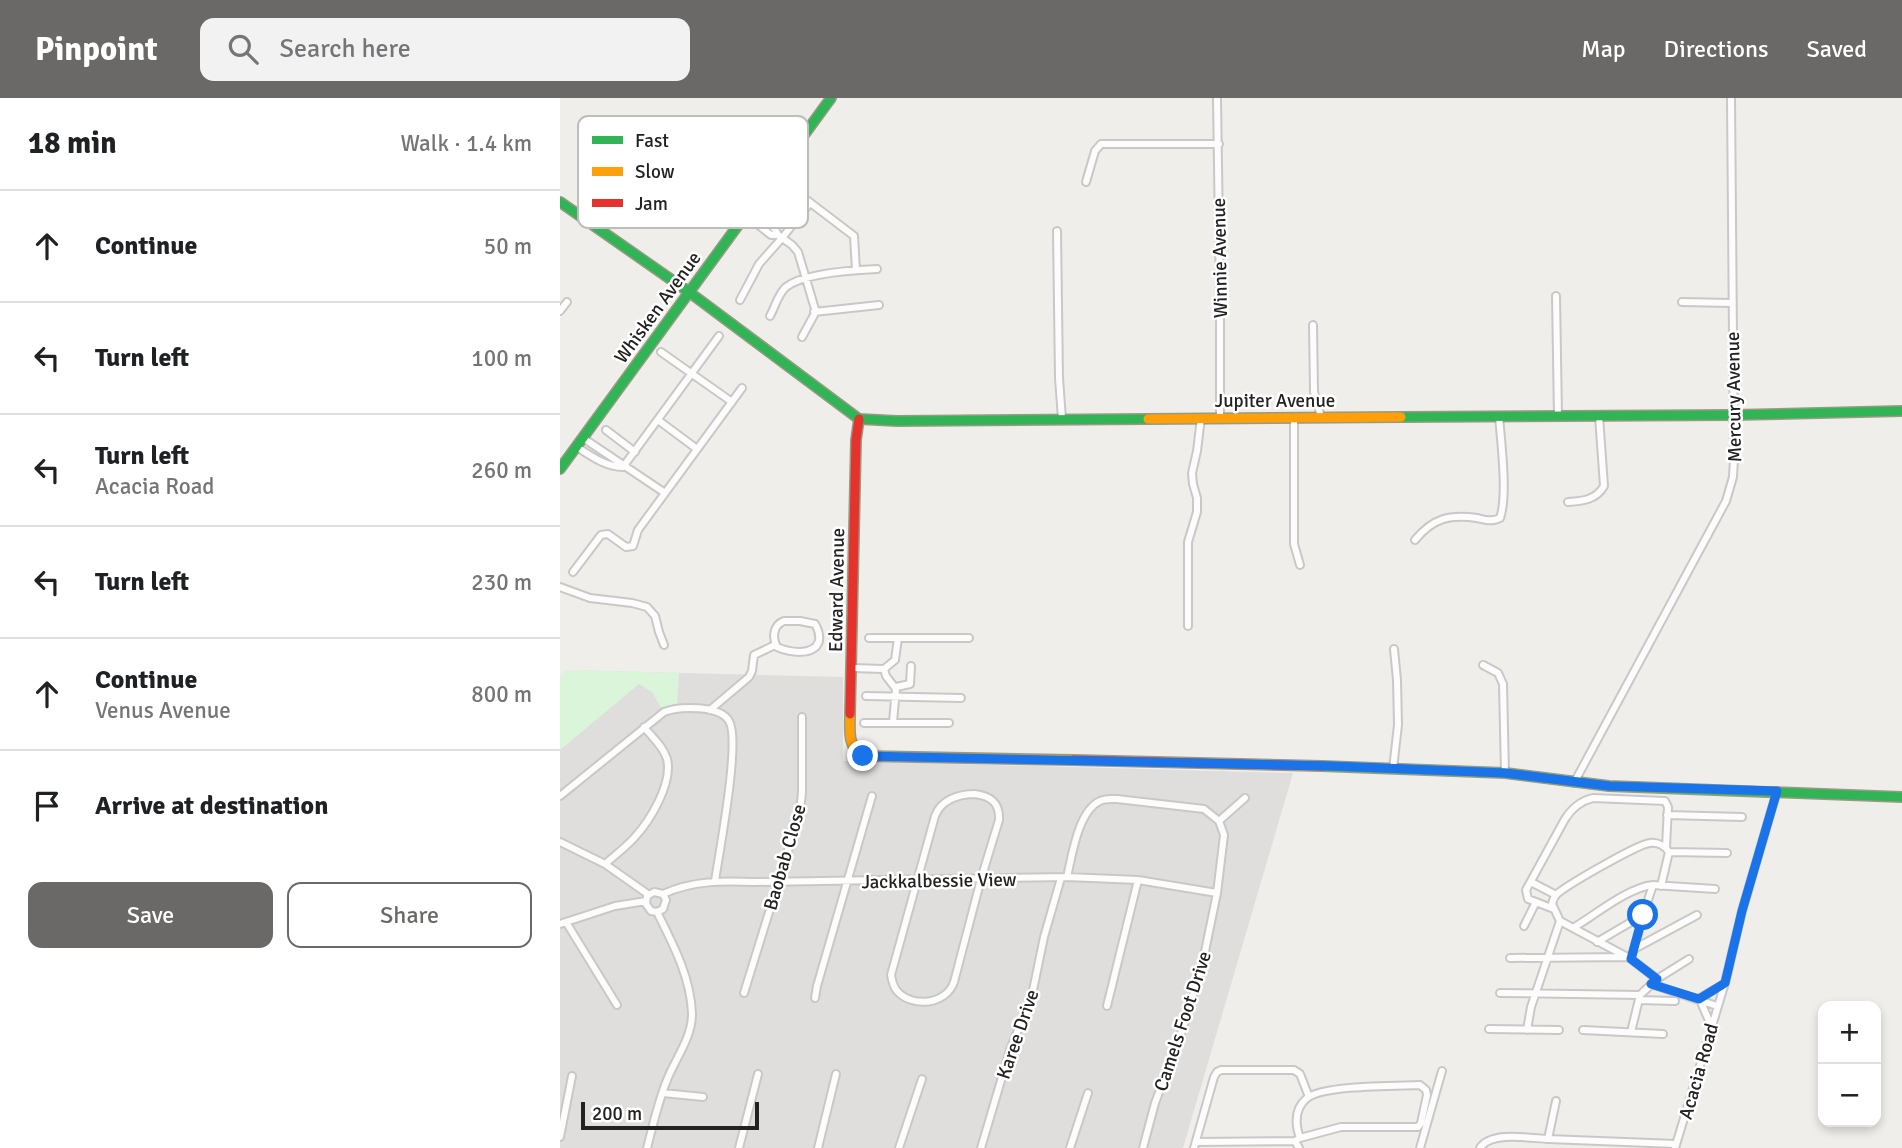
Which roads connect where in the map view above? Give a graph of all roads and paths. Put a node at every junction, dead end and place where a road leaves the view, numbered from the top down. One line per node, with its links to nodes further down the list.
1 (831, 98): 4 (street, Whisken Avenue)
2 (1218, 98): 5 (street, Winnie Avenue)
3 (1731, 98): 26 (street, Mercury Avenue)
4 (808, 130)
5 (1219, 144): 6 (street); 45 (street, Winnie Avenue)
6 (1086, 183)
7 (560, 202): 10 (street)
8 (810, 202): 9 (street); 19 (street)
9 (808, 204)
10 (578, 215)
11 (597, 228): 21 (street)
12 (736, 228): 21 (street, Whisken Avenue)
13 (761, 228): 17 (street)
14 (776, 228): 17 (street)
15 (787, 228): 17 (street)
16 (1058, 231): 48 (street)
17 (780, 236): 20 (street); 23 (street)
18 (877, 269): 19 (street)
19 (856, 270): 20 (street)
20 (806, 278): 29 (street); 30 (street)
21 (689, 292): 47 (street); 51 (street, Whisken Avenue)
22 (1556, 296): 41 (street)
23 (740, 300)
24 (567, 302): 28 (street)
25 (1682, 302): 26 (street)
26 (1731, 303): 39 (street, Mercury Avenue)
27 (879, 305): 29 (street)
28 (560, 312)
29 (814, 312): 33 (street)
30 (770, 316)
31 (1314, 325): 43 (street)
32 (719, 336): 35 (street)
33 (802, 337)
34 (662, 352): 35 (street)
35 (691, 373): 37 (street); 49 (street)
36 (742, 388): 37 (street)
37 (732, 402): 53 (street)
38 (1902, 411): 39 (street, Jupiter Avenue)
39 (1733, 415): 42 (street, Jupiter Avenue); 86 (street, Mercury Avenue)
40 (1499, 416): 41 (street, Jupiter Avenue); 43 (street, Jupiter Avenue); 59 (street)
41 (1558, 416): 42 (street, Jupiter Avenue)
42 (1599, 416): 58 (street)
43 (1321, 417): 46 (street, Jupiter Avenue)
44 (1200, 418): 45 (street, Jupiter Avenue); 48 (street, Jupiter Avenue); 63 (street)
45 (1220, 418): 46 (street, Jupiter Avenue)
46 (1294, 418): 60 (street)
47 (859, 419): 48 (street, Jupiter Avenue); 72 (street, Edward Avenue)
48 (1062, 419)
49 (658, 420): 53 (street); 54 (street)
50 (606, 430): 54 (street)
51 (583, 438): 52 (street, Whisken Avenue); 55 (street)
52 (577, 447): 55 (street); 56 (street, Whisken Avenue)
53 (697, 449): 57 (street)
54 (635, 452): 55 (street)
55 (623, 467): 57 (street)
56 (560, 469)
57 (665, 493): 61 (street)
58 (1568, 502)
59 (1415, 540)
60 (1300, 565)
61 (573, 572)
62 (560, 587): 67 (street)
63 (1188, 626)
64 (869, 638): 65 (street)
65 (898, 638): 66 (street); 73 (street)
66 (969, 638)
67 (664, 645)
68 (775, 645): 68 (street); 78 (street)
69 (1394, 649): 84 (street)
70 (1483, 665): 85 (street)
71 (911, 666): 74 (street)
72 (852, 668): 73 (street); 84 (street, Edward Avenue)
73 (884, 669): 74 (street)
74 (896, 687): 76 (street)
75 (866, 696): 76 (street)
76 (895, 696): 77 (street); 80 (street)
77 (961, 698)
78 (710, 710): 83 (street); 103 (street)
79 (802, 717): 105 (street, Baobab Close)
80 (893, 722): 81 (street); 82 (street)
81 (864, 723)
82 (949, 723)
83 (644, 727): 88 (street); 98 (street)
84 (1393, 769): 85 (street)
85 (1505, 773): 86 (street)
86 (1574, 783): 87 (street)
87 (1777, 791): 90 (street); 129 (street, Acacia Road)
88 (560, 796)
89 (872, 796): 104 (street)
90 (1902, 797)
91 (1245, 799): 94 (street)
92 (1667, 815): 93 (street); 96 (street); 106 (street)
93 (1742, 817)
94 (1219, 821): 99 (street, Karee Drive); 109 (street, Camels Foot Drive)
95 (560, 842): 98 (street)
96 (1668, 849): 97 (street); 107 (street); 111 (street)
97 (1727, 853)
98 (605, 864): 112 (street)
99 (1064, 878): 100 (street, Jackkalbessie View); 102 (street, Jackkalbessie View); 166 (street, Karee Drive)
100 (981, 879): 101 (street, Jackkalbessie View); 101 (street); 101 (street)
101 (918, 880): 104 (street, Jackkalbessie View)
102 (1138, 880): 109 (street, Jackkalbessie View); 138 (street)
103 (715, 881): 105 (street, Jackkalbessie View); 110 (street, Jackkalbessie View)
104 (848, 881): 105 (street, Jackkalbessie View); 134 (street)
105 (778, 882): 131 (street, Baobab Close)
106 (1531, 882): 111 (street); 113 (street)
107 (1657, 886): 108 (street); 116 (street); 121 (street)
108 (1715, 890)
109 (1217, 893): 168 (street, Camels Foot Drive)
110 (663, 894): 112 (street); 115 (street)
111 (1556, 895): 114 (street)
112 (647, 898): 115 (street); 119 (street)
113 (1536, 902): 114 (street); 120 (street)
114 (1554, 909): 118 (street)
115 (657, 912): 152 (street)
116 (1643, 915): 122 (street); 123 (street)
117 (1697, 915): 123 (street)
118 (1560, 921): 121 (street); 126 (street)
119 (563, 923): 137 (street)
120 (1524, 926)
121 (1573, 928): 122 (street)
122 (1597, 942): 125 (street)
123 (1634, 949): 125 (street)
124 (1510, 958): 126 (street)
125 (1629, 958): 126 (street); 128 (street)
126 (1547, 959): 130 (street)
127 (1689, 959): 128 (street)
128 (1654, 981): 133 (street); 135 (street)
129 (1725, 983): 135 (street); 139 (street, Acacia Road)
130 (1538, 992): 132 (street); 133 (street); 142 (street)
131 (744, 993)
132 (1500, 993)
133 (1639, 997): 136 (street); 145 (street)
134 (815, 998)
135 (1700, 999): 139 (street); 140 (street)
136 (1675, 1001)
137 (617, 1005)
138 (1107, 1006)
139 (1717, 1006): 140 (street, Acacia Road)
140 (1711, 1025): 161 (street, Acacia Road)
141 (1489, 1029): 142 (street)
142 (1527, 1030): 143 (street)
143 (1559, 1030)
144 (1583, 1030): 145 (street)
145 (1631, 1032): 146 (street)
146 (1663, 1034)
147 (1442, 1071): 169 (street)
148 (758, 1074): 163 (street)
149 (836, 1074): 164 (street)
150 (572, 1076): 157 (street)
151 (922, 1079): 165 (street)
152 (663, 1093): 154 (street); 162 (street)
153 (1088, 1093): 167 (street)
154 (703, 1097)
155 (1309, 1097): 159 (street); 159 (street); 160 (street)
156 (1556, 1101): 158 (street)
157 (560, 1137)
158 (1548, 1139): 161 (street); 170 (street)
159 (1298, 1142): 160 (street)
160 (1195, 1145)
161 (1675, 1146)
162 (646, 1148)
163 (739, 1148)
164 (818, 1148)
165 (899, 1148)
166 (981, 1148)
167 (1070, 1148)
168 (1143, 1148)
169 (1420, 1148)
170 (1480, 1148)

